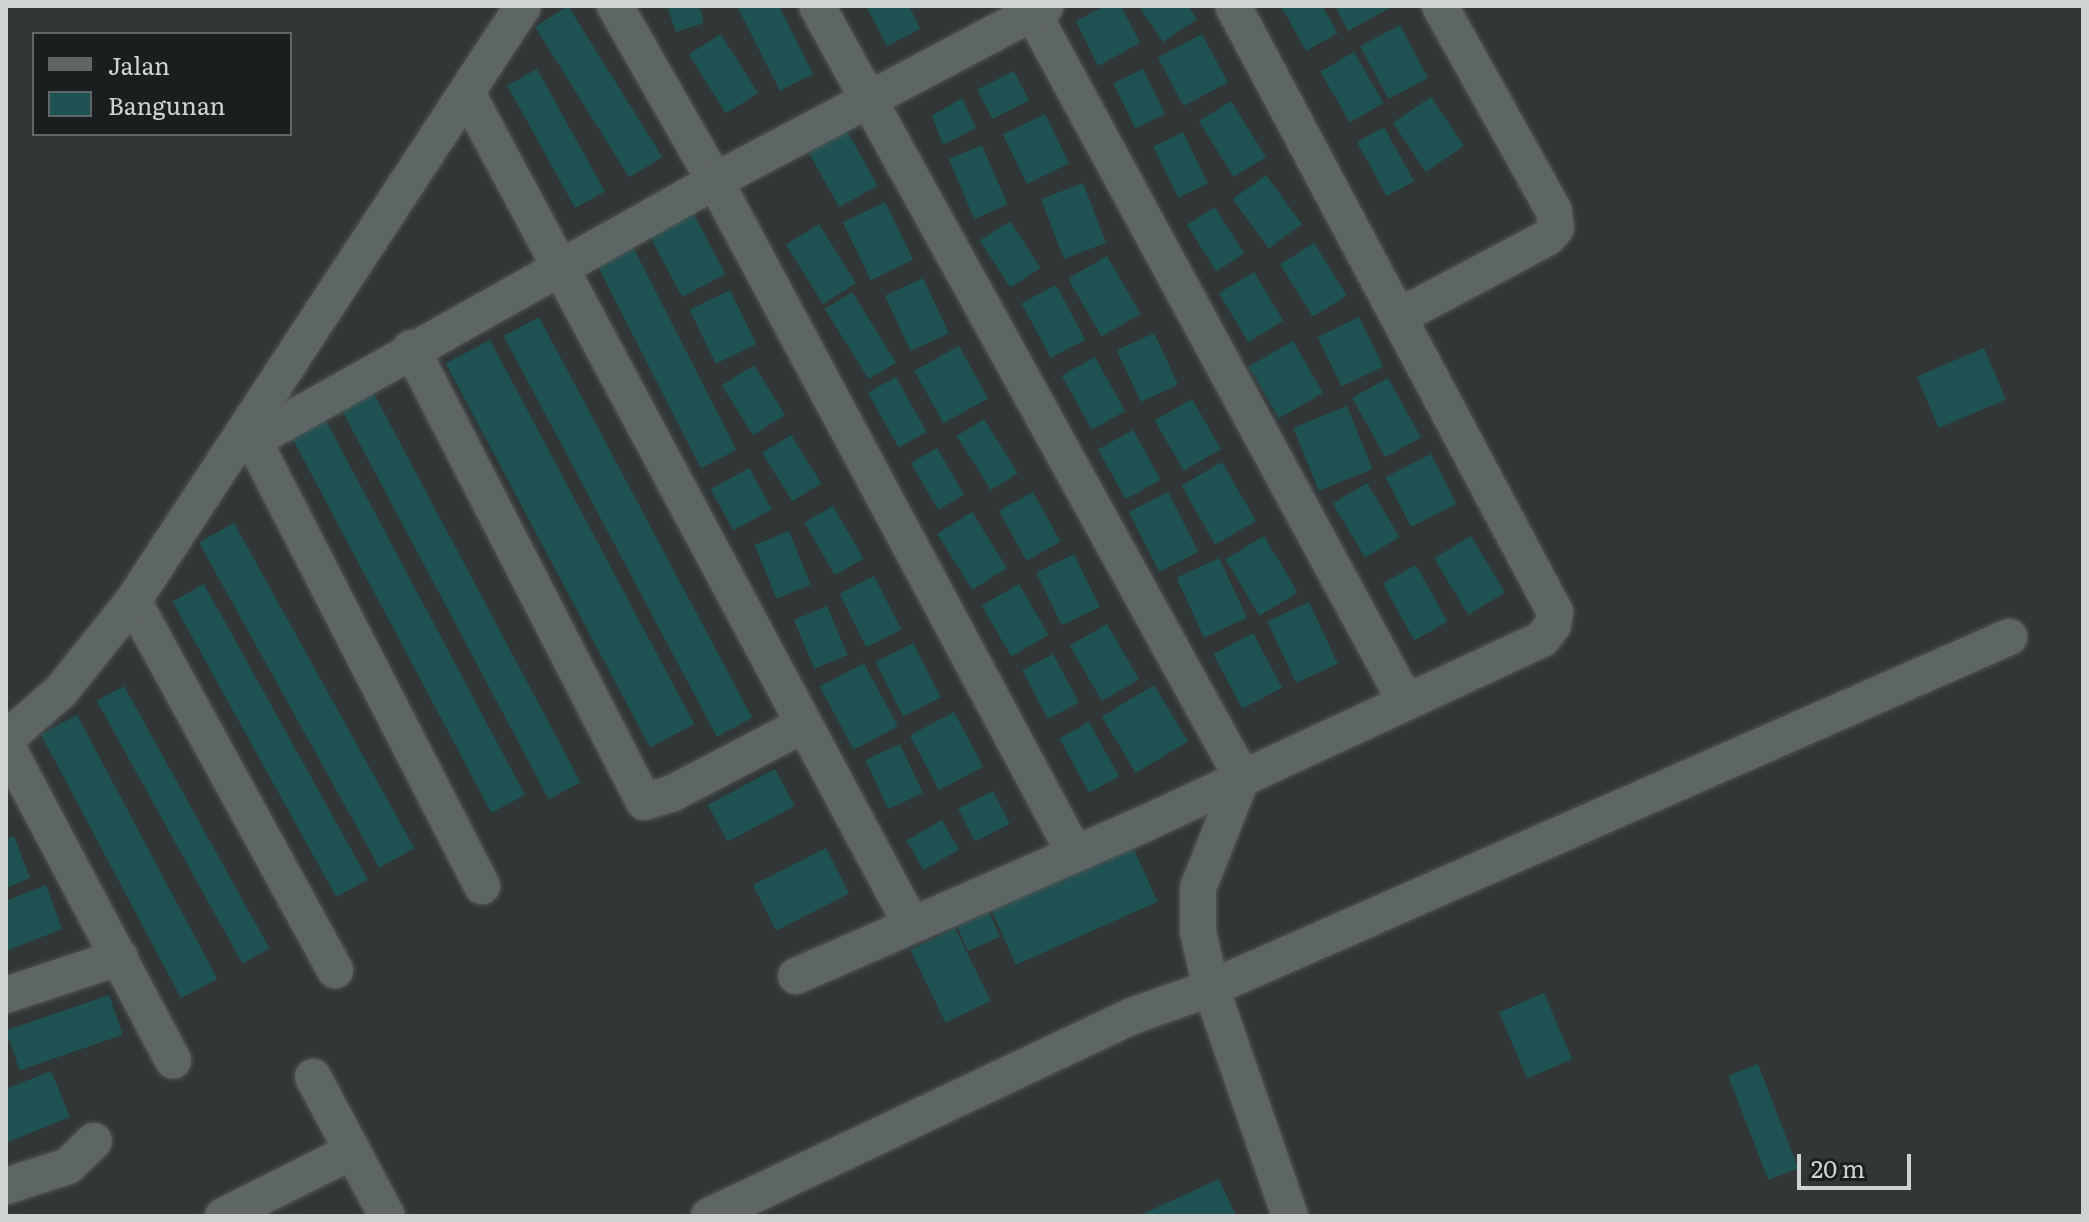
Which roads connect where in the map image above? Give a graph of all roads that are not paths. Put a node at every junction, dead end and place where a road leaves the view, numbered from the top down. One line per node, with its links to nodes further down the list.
1 (615, 6): 9 (street)
2 (817, 6): 8 (street)
3 (1233, 6): 11 (street)
4 (1443, 7): 11 (street)
5 (1036, 8): 8 (street); 16 (street)
6 (510, 13): 7 (street)
7 (468, 95): 10 (street); 13 (street)
8 (866, 101): 9 (street); 20 (street)
9 (715, 181): 10 (street); 22 (street)
10 (562, 266): 12 (street); 17 (street)
11 (1400, 316): 16 (street)
12 (411, 348): 13 (street); 17 (street)
13 (250, 434): 14 (street); 23 (street)
14 (133, 601): 18 (street); 26 (street)
15 (2009, 637): 28 (street)
16 (1406, 702): 20 (street)
17 (803, 725): 24 (street)
18 (6, 739)
19 (6, 745): 21 (street)
20 (1242, 777): 22 (street); 28 (street)
21 (21, 804): 25 (street)
22 (1075, 854): 24 (street)
23 (482, 886)
24 (910, 922): 27 (street)
25 (120, 957): 29 (street); 30 (street)
26 (335, 970)
27 (796, 976)
28 (1211, 988): 37 (street); 38 (street)
29 (6, 995)
30 (173, 1061)
31 (313, 1077): 33 (street)
32 (94, 1141): 34 (street)
33 (353, 1151): 35 (street); 36 (street)
34 (6, 1186)
35 (223, 1216)
36 (387, 1216)
37 (709, 1216)
38 (1290, 1216)

